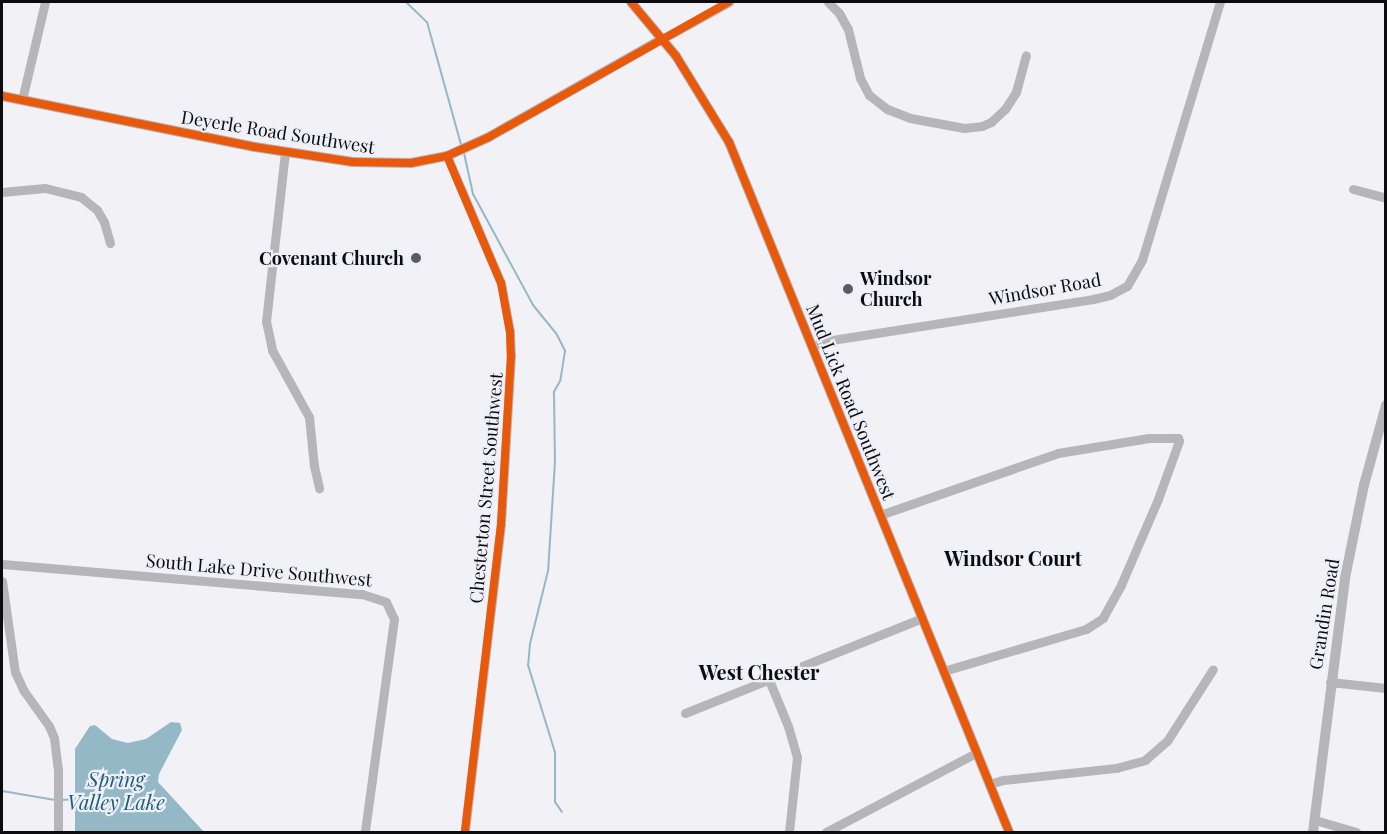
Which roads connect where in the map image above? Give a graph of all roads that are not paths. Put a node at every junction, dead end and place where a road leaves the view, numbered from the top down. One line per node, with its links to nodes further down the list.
1 (45, 2): 9 (street)
2 (631, 2): 6 (street, Mud Lick Road Southwest)
3 (729, 2): 6 (street, Deyerle Road Southwest)
4 (828, 2): 7 (street)
5 (1220, 2): 16 (street, Windsor Road)
6 (662, 39): 11 (street, Deyerle Road Southwest); 16 (street, Mud Lick Road Southwest)
7 (1026, 55)
8 (2, 96): 9 (street, Deyerle Road Southwest)
9 (22, 100): 10 (street, Deyerle Road Southwest)
10 (285, 152): 11 (street, Deyerle Road Southwest); 18 (street)
11 (456, 153): 34 (street, Chesterton Street Southwest)
12 (1353, 189): 14 (street)
13 (2, 192): 15 (street)
14 (1386, 198)
15 (110, 243)
16 (812, 346): 19 (street, Mud Lick Road Southwest)
17 (1386, 405): 26 (street, Grandin Road)
18 (319, 488)
19 (880, 515): 22 (street, Mud Lick Road Southwest); 24 (street)
20 (2, 564): 33 (street, South Lake Drive Southwest)
21 (2, 581): 32 (street)
22 (922, 618): 24 (street, Mud Lick Road Southwest); 25 (street)
23 (1213, 669): 30 (street)
24 (943, 671): 29 (street, Mud Lick Road Southwest)
25 (769, 680): 28 (street); 35 (street)
26 (1330, 682): 27 (street); 31 (street, Grandin Road)
27 (1386, 688)
28 (685, 713)
29 (976, 753): 30 (street, Mud Lick Road Southwest); 36 (street)
30 (989, 784): 37 (street, Mud Lick Road Southwest)
31 (1315, 820): 38 (street, Grandin Road); 39 (street)
32 (58, 832)
33 (365, 832)
34 (465, 832)
35 (789, 832)
36 (826, 832)
37 (1009, 832)
38 (1313, 832)
39 (1356, 832)

